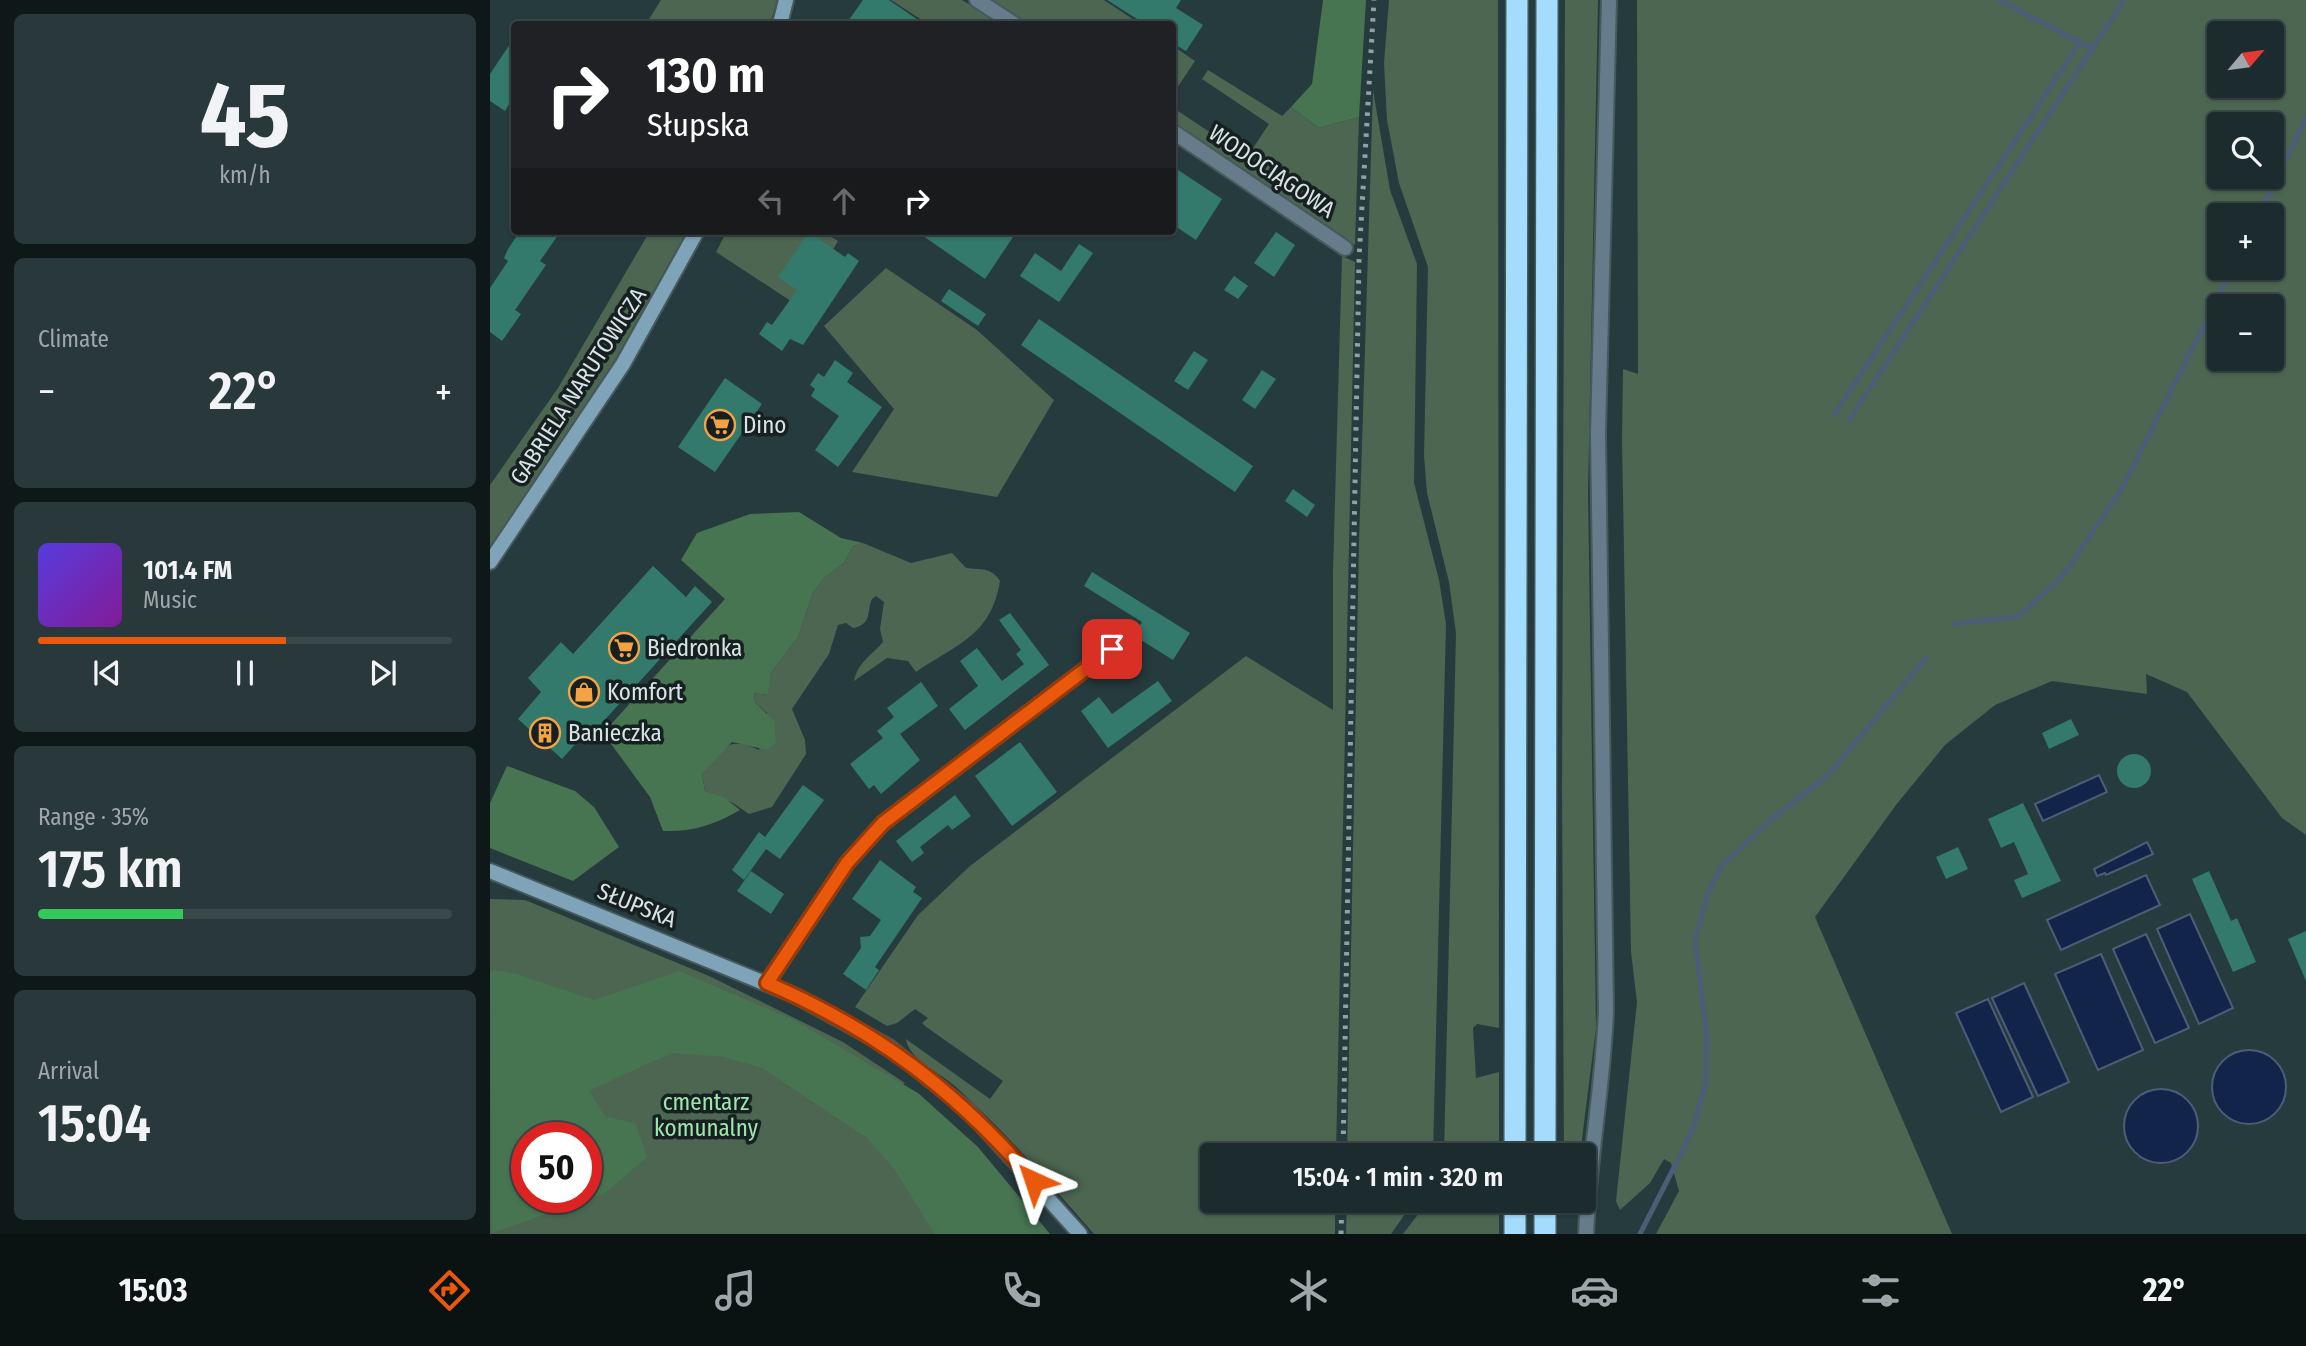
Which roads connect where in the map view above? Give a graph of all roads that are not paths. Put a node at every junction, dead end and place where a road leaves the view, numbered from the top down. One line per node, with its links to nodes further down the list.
1 (786, 0): 6 (main road)
2 (977, 0): 7 (street)
3 (1517, 0): 15 (highway)
4 (1547, 0): 16 (highway)
5 (1609, 0): 22 (street)
6 (781, 21)
7 (1009, 21)
8 (1176, 134): 10 (street, WODOCIĄGOWA)
9 (695, 235): 11 (main road, GABRIELA NARUTOWICZA)
10 (1345, 248)
11 (490, 562)
12 (1112, 649): 14 (street)
13 (490, 871): 14 (main road, SŁUPSKA)
14 (767, 983): 19 (main road, SŁUPSKA)
15 (1515, 1143)
16 (1545, 1143)
17 (1515, 1213): 20 (highway)
18 (1545, 1213): 21 (highway)
19 (1080, 1234)
20 (1515, 1234)
21 (1545, 1234)
22 (1586, 1234)

